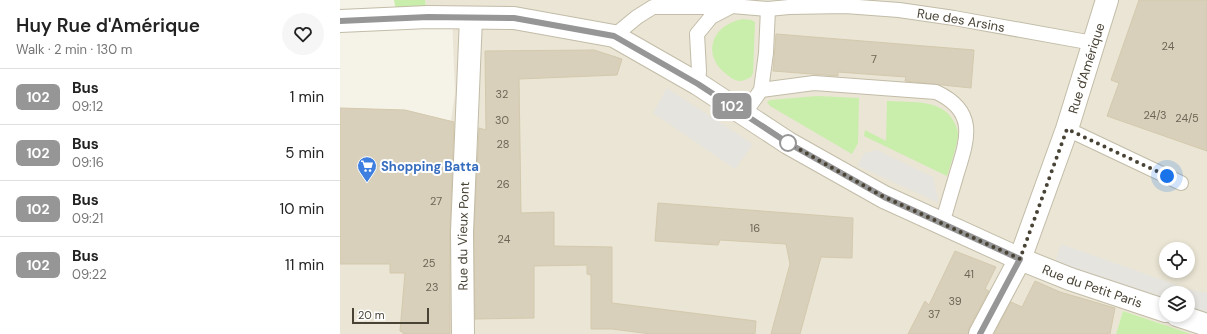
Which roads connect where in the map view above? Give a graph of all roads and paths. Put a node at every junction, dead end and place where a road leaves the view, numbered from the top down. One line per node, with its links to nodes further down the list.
1 (1107, 0): 7 (street, Rue d'Amérique)
2 (732, 6): 3 (lane, Rue des Arsins); 6 (lane, Rue des Arsins); 8 (lane)
3 (768, 9): 7 (lane, Rue des Arsins); 9 (lane)
4 (471, 18): 5 (street, Rue du Petit Paris); 6 (street, Rue du Petit Paris); 18 (street, Rue du Vieux Pont)
5 (340, 21)
6 (614, 36): 8 (street, Rue du Petit Paris)
7 (1093, 43): 11 (street, Rue d'Amérique)
8 (698, 84): 10 (street, Rue du Petit Paris)
9 (761, 90): 10 (lane); 13 (lane)
10 (744, 114): 13 (street, Rue du Petit Paris)
11 (1067, 129): 12 (lane); 14 (street, Rue d'Amérique)
12 (1181, 183)
13 (942, 224): 14 (street, Rue du Petit Paris)
14 (1020, 259): 15 (street, Rue du Petit Paris); 19 (street, Rue d'Amérique)
15 (1159, 309)
16 (1195, 321): 17 (street)
17 (1207, 325)
18 (463, 334)
19 (980, 334)

